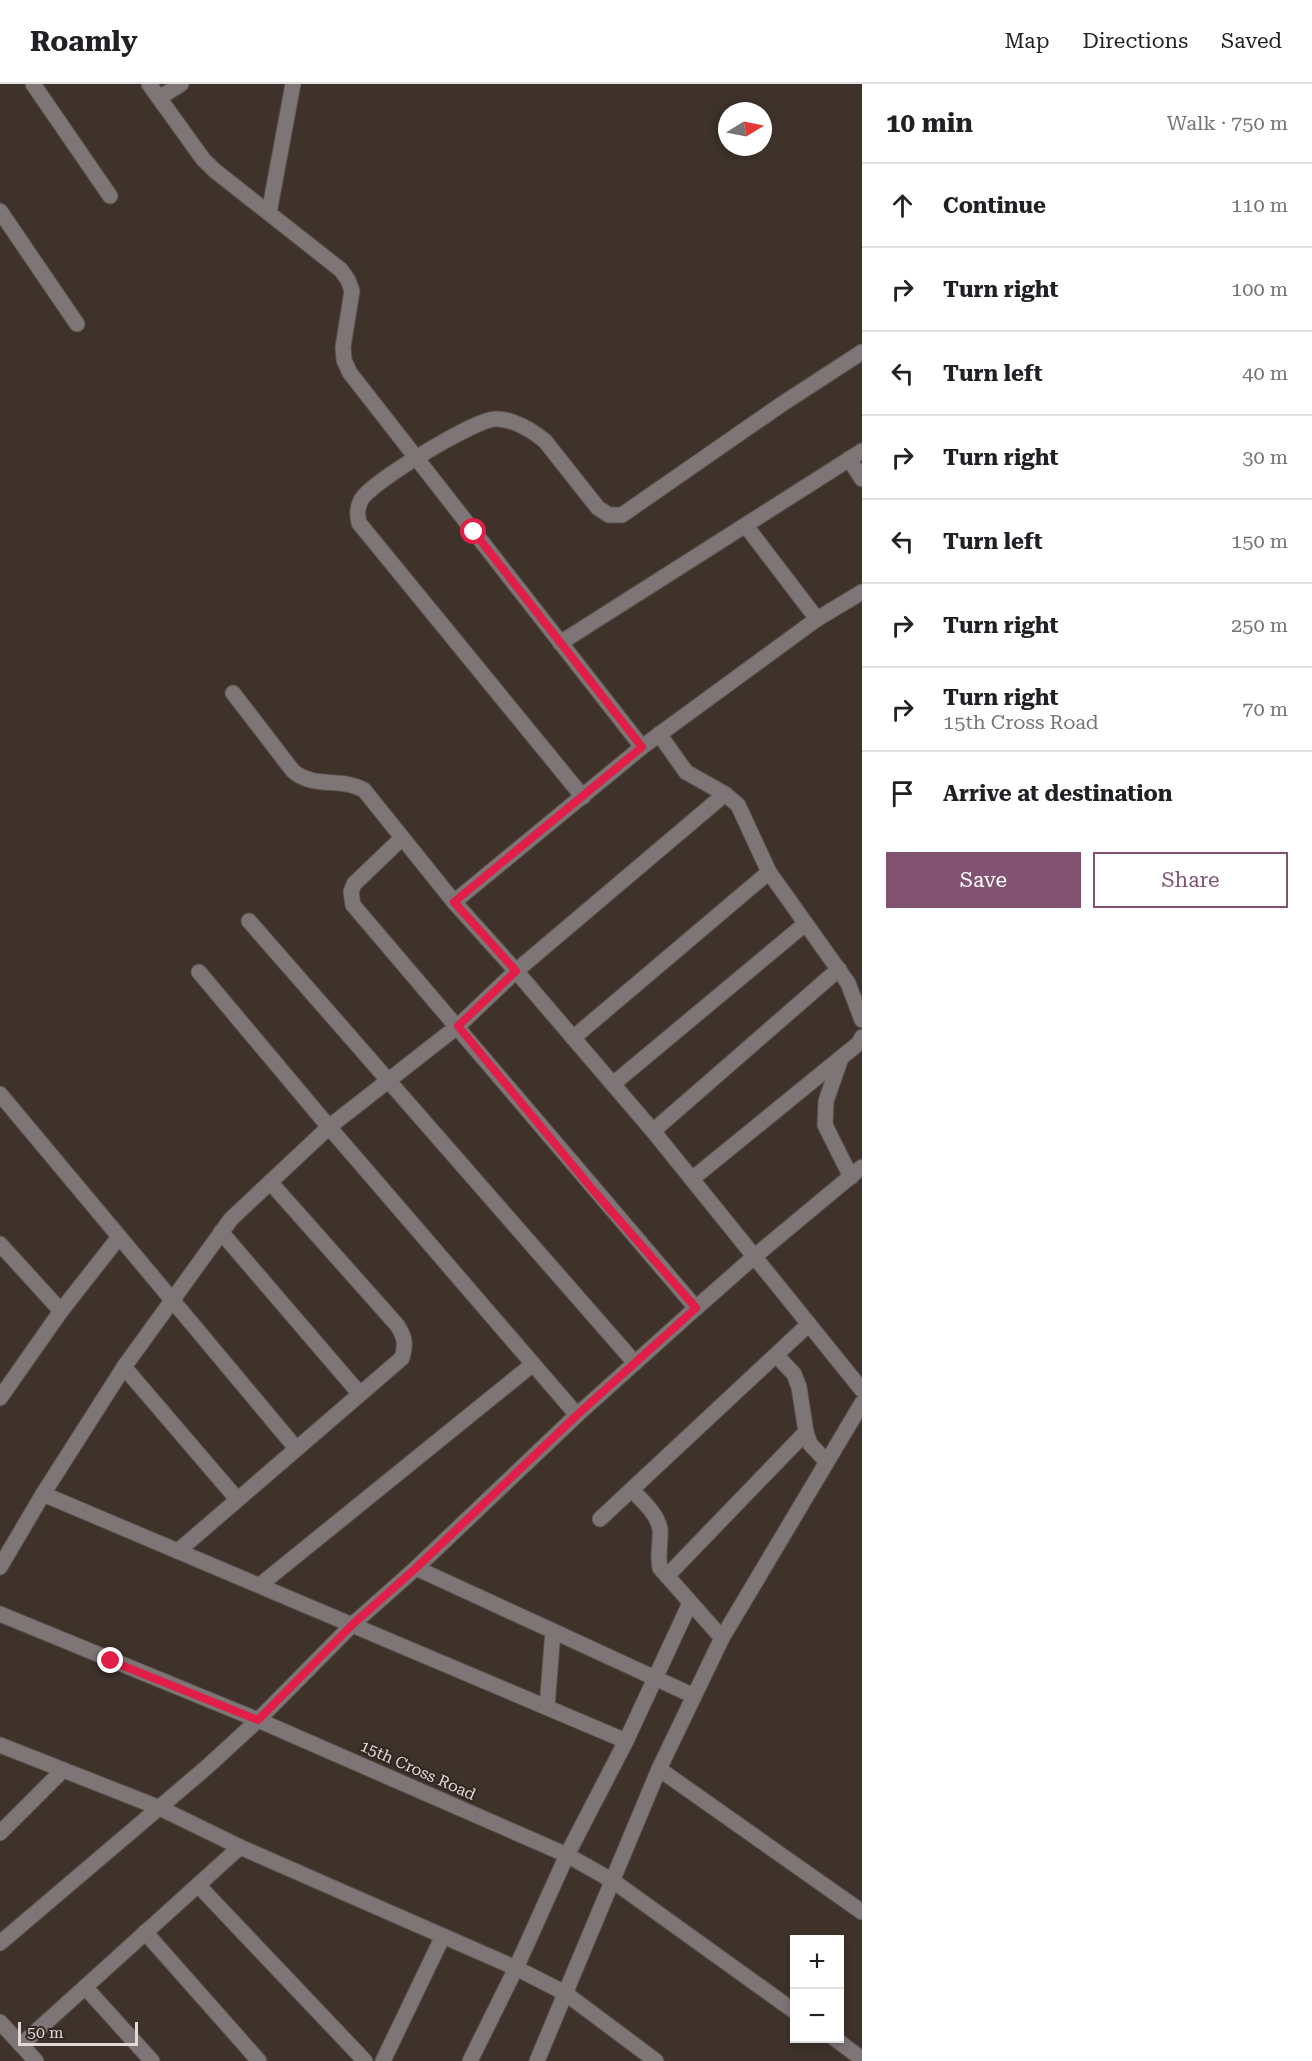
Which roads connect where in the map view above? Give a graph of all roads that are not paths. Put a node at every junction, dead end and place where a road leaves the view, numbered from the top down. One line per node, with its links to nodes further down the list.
1 (33, 84): 6 (street)
2 (149, 84): 5 (street)
3 (181, 84): 5 (street)
4 (293, 84): 8 (street)
5 (159, 98): 8 (street)
6 (110, 196)
7 (0, 211): 9 (street)
8 (269, 213): 12 (street)
9 (77, 324)
10 (862, 352): 12 (street)
11 (855, 455): 13 (street); 14 (street)
12 (416, 458): 17 (street); 22 (street)
13 (862, 479)
14 (746, 526): 16 (street); 17 (street)
15 (862, 592): 16 (street)
16 (817, 619): 19 (street)
17 (560, 643): 20 (street)
18 (233, 693): 23 (street)
19 (659, 734): 20 (street); 21 (street)
20 (642, 747): 22 (street)
21 (725, 794): 24 (street); 29 (street)
22 (583, 797): 25 (street)
23 (402, 838): 25 (street); 32 (street)
24 (769, 872): 27 (street); 34 (street)
25 (454, 902): 29 (street)
26 (249, 921): 36 (street)
27 (805, 924): 28 (street); 37 (street)
28 (840, 969): 31 (street); 40 (street)
29 (516, 971): 32 (street); 34 (street)
30 (199, 972): 39 (street)
31 (862, 1020)
32 (458, 1026): 36 (street); 49 (street)
33 (862, 1037): 35 (street)
34 (573, 1038): 37 (street)
35 (841, 1058): 41 (street); 42 (street)
36 (389, 1080): 39 (street); 53 (street)
37 (613, 1084): 40 (street)
38 (0, 1094): 45 (street)
39 (329, 1126): 43 (street); 54 (street)
40 (653, 1131): 42 (street)
41 (856, 1172): 47 (street)
42 (692, 1179): 47 (street)
43 (270, 1182): 44 (street); 58 (street)
44 (221, 1232): 48 (street); 58 (street)
45 (119, 1237): 48 (street); 50 (street)
46 (0, 1244): 50 (street)
47 (755, 1256): 49 (street); 51 (street)
48 (172, 1300): 55 (street); 63 (street)
49 (696, 1308): 53 (street)
50 (61, 1311): 56 (street)
51 (810, 1324): 52 (street); 57 (street)
52 (776, 1355): 62 (street); 65 (street)
53 (635, 1363): 61 (street)
54 (532, 1364): 61 (street); 73 (street)
55 (124, 1367): 66 (street); 67 (street)
56 (5, 1379): 59 (street)
57 (862, 1390)
58 (359, 1394): 63 (street)
59 (0, 1398)
60 (862, 1403): 64 (street)
61 (577, 1415): 71 (street)
62 (806, 1432): 64 (street); 72 (street)
63 (296, 1447): 67 (street)
64 (827, 1462): 78 (street)
65 (632, 1490): 68 (street); 72 (street)
66 (43, 1494): 69 (street); 70 (street)
67 (237, 1499): 69 (street)
68 (600, 1519)
69 (178, 1551): 73 (street)
70 (0, 1567)
71 (416, 1568): 76 (street); 77 (street)
72 (667, 1576): 74 (street)
73 (260, 1585): 76 (street)
74 (690, 1603): 78 (street); 79 (street)
75 (0, 1614): 82 (street, 15th Cross Road)
76 (353, 1624): 81 (street); 82 (street)
77 (553, 1631): 79 (street); 81 (street)
78 (722, 1638): 80 (street)
79 (655, 1678): 80 (street); 83 (street)
80 (694, 1696): 85 (street)
81 (547, 1707): 83 (street)
82 (258, 1720): 87 (street); 90 (street, 15th Cross Road)
83 (626, 1741): 90 (street)
84 (0, 1745): 86 (street)
85 (659, 1769): 91 (street); 93 (street)
86 (63, 1770): 87 (street); 88 (street)
87 (160, 1808): 89 (street); 96 (street)
88 (0, 1833)
89 (240, 1846): 92 (street); 95 (street)
90 (567, 1855): 91 (street, 15th Cross Road); 97 (street)
91 (613, 1881): 99 (street); 100 (street, 15th Cross Road)
92 (198, 1885): 94 (street); 109 (street)
93 (862, 1912)
94 (146, 1932): 98 (street); 108 (street)
95 (443, 1936): 97 (street); 110 (street)
96 (0, 1943)
97 (516, 1968): 99 (street); 111 (street)
98 (86, 1987): 103 (street); 107 (street)
99 (565, 1993): 104 (street); 112 (street)
100 (790, 2006)
101 (0, 2022): 103 (street)
102 (841, 2043): 105 (street)
103 (21, 2045): 106 (street)
104 (649, 2059)
105 (862, 2059)
106 (36, 2061)
107 (152, 2061)
108 (259, 2061)
109 (364, 2061)
110 (383, 2061)
111 (470, 2061)
112 (537, 2061)

